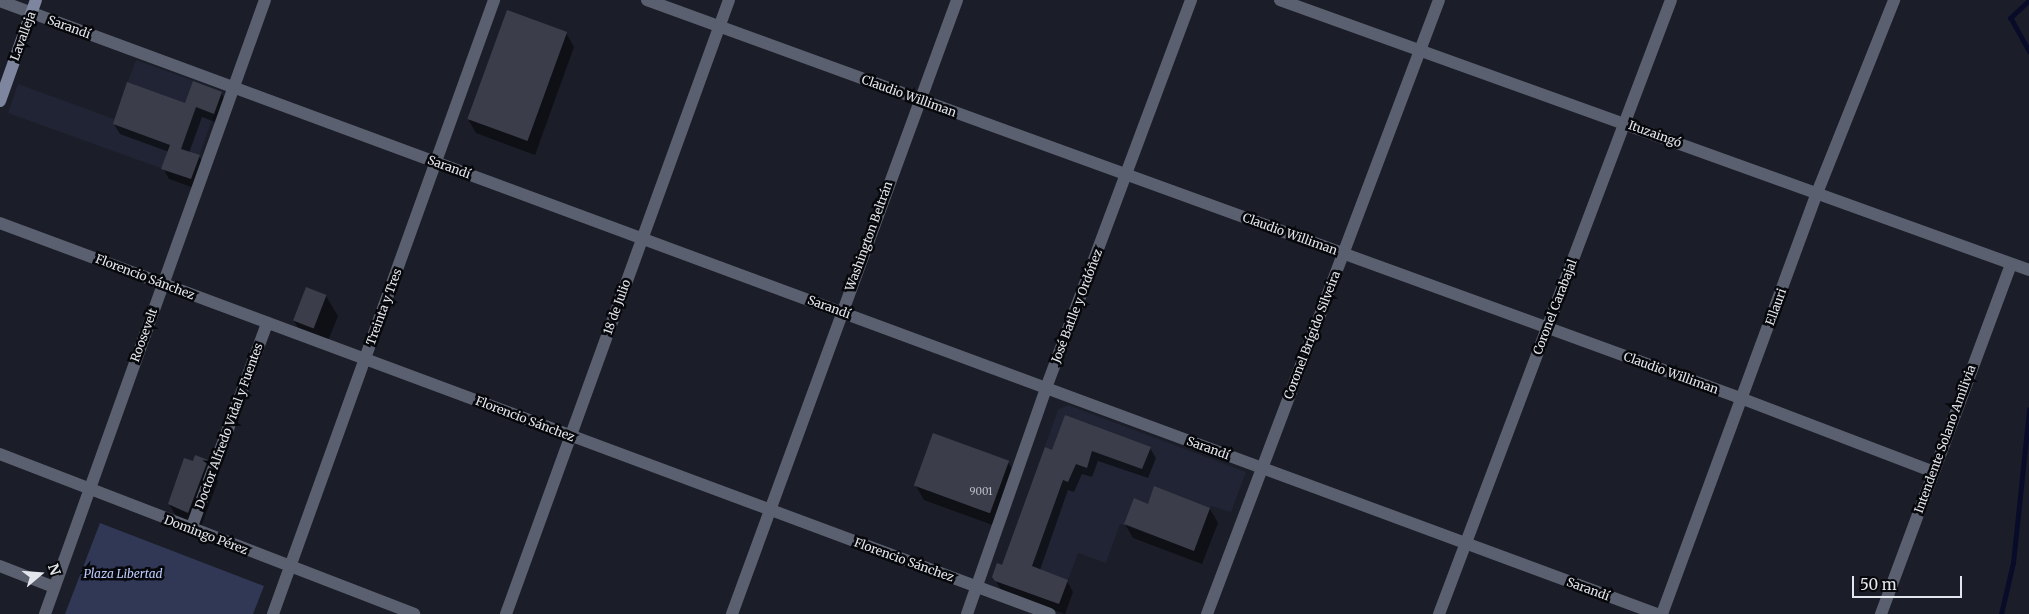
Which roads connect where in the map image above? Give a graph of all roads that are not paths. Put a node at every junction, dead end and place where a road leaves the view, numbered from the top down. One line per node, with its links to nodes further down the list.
1 (36, 0): 13 (main road, Lavalleja)
2 (264, 0): 16 (street, Roosevelt)
3 (494, 0): 20 (street, Treinta y Tres)
4 (647, 0): 14 (street, Claudio Williman)
5 (729, 0): 14 (street, 18 de Julio)
6 (957, 0): 17 (street, Washington Beltrán)
7 (1191, 0): 21 (street, José Batlle y Ordóñez)
8 (1280, 0): 15 (street, Ituzaingó)
9 (1439, 0): 15 (street, Coronel Brígido Silveira)
10 (1671, 0): 19 (street, Coronel Carabajal)
11 (1894, 0): 22 (street, Ellauri)
12 (0, 1): 13 (street, Sarandí)
13 (31, 13): 16 (street, Sarandí); 18 (main road, Lavalleja)
14 (720, 26): 17 (street, Claudio Williman); 24 (street, 18 de Julio)
15 (1420, 50): 19 (street, Ituzaingó); 25 (street, Coronel Brígido Silveira)
16 (233, 87): 20 (street, Sarandí); 27 (street, Roosevelt)
17 (919, 99): 21 (street, Claudio Williman); 28 (street, Washington Beltrán)
18 (0, 101)
19 (1626, 123): 22 (street, Ituzaingó); 30 (street, Coronel Carabajal)
20 (436, 162): 24 (street, Sarandí); 31 (street, Treinta y Tres)
21 (1126, 174): 25 (street, Claudio Williman); 32 (street, José Batlle y Ordóñez)
22 (1818, 193): 26 (street, Ituzaingó); 33 (street, Ellauri)
23 (0, 222): 27 (street, Florencio Sánchez)
24 (642, 238): 28 (street, Sarandí); 34 (street, 18 de Julio)
25 (1343, 253): 30 (street, Claudio Williman); 36 (street, Coronel Brígido Silveira)
26 (2021, 267): 37 (street, Intendente Solano Amilivia)
27 (162, 283): 29 (street, Florencio Sánchez); 38 (street, Roosevelt)
28 (841, 312): 32 (street, Sarandí); 39 (street, Washington Beltrán)
29 (267, 322): 31 (street, Florencio Sánchez); 40 (street, Doctor Alfredo Vidal y Fuentes)
30 (1547, 328): 33 (street, Claudio Williman); 41 (street, Coronel Carabajal)
31 (365, 359): 34 (street, Florencio Sánchez); 43 (street, Treinta y Tres)
32 (1046, 388): 36 (street, Sarandí); 44 (street, José Batlle y Ordóñez)
33 (1743, 399): 37 (street, Claudio Williman); 56 (street, Ellauri)
34 (570, 436): 39 (street, Florencio Sánchez); 49 (street, 18 de Julio)
35 (0, 454): 38 (street, Domingo Pérez)
36 (1262, 468): 41 (street, Sarandí); 53 (street, Coronel Brígido Silveira)
37 (1932, 471): 57 (street, Intendente Solano Amilivia)
38 (88, 489): 40 (street, Domingo Pérez); 45 (street, Roosevelt)
39 (768, 511): 44 (street, Florencio Sánchez); 50 (street, Washington Beltrán)
40 (191, 529): 43 (street, Domingo Pérez)
41 (1466, 543): 54 (street, Coronel Carabajal); 55 (street, Sarandí)
42 (0, 566): 45 (street)
43 (290, 567): 47 (street, Treinta y Tres); 48 (street, Domingo Pérez)
44 (977, 587): 51 (street, José Batlle y Ordóñez); 52 (street, Florencio Sánchez)
45 (54, 588): 46 (street, Roosevelt)
46 (45, 614)
47 (273, 614)
48 (414, 614)
49 (506, 614)
50 (732, 614)
51 (967, 614)
52 (1050, 614)
53 (1207, 614)
54 (1439, 614)
55 (1657, 614)
56 (1662, 614)
57 (1881, 614)

